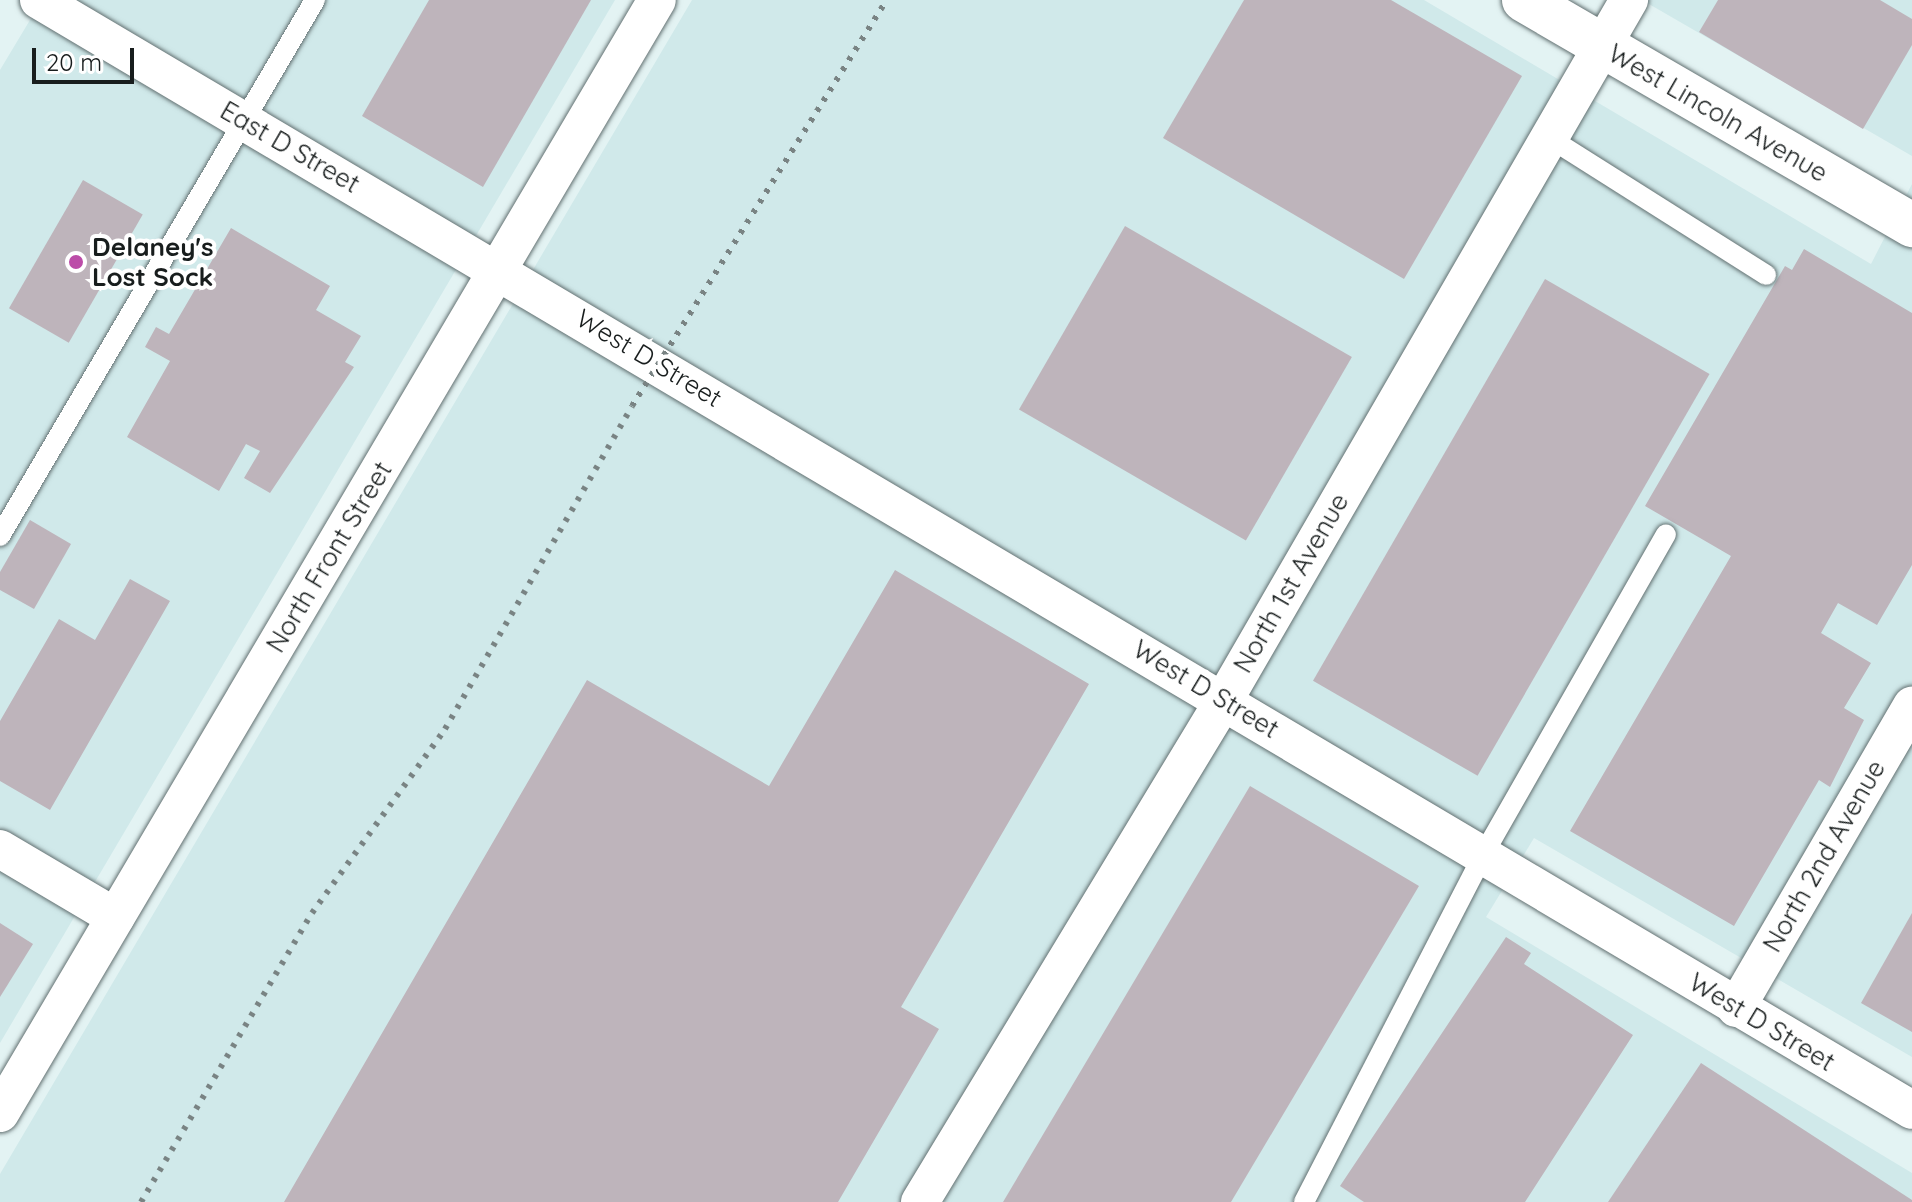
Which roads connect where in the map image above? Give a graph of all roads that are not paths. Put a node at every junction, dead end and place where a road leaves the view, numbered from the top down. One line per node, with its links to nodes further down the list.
1 (39, 0): 7 (street, East D Street)
2 (315, 0): 7 (lane)
3 (657, 0): 10 (street, North Front Street)
4 (1524, 0): 6 (street, West Lincoln Avenue)
5 (1629, 0): 6 (street, North 1st Avenue)
6 (1601, 45): 8 (street, North 1st Avenue); 9 (street, West Lincoln Avenue)
7 (244, 120): 10 (street, East D Street); 13 (lane)
8 (1548, 137): 11 (lane); 14 (street, North 1st Avenue)
9 (1912, 225)
10 (499, 269): 14 (street, West D Street); 18 (street, North Front Street)
11 (1766, 275)
12 (1666, 534): 17 (lane)
13 (0, 536)
14 (1224, 700): 17 (street, West D Street); 22 (street, North 1st Avenue)
15 (1912, 705): 19 (street, North 2nd Avenue)
16 (0, 849): 18 (street)
17 (1483, 855): 19 (street, West D Street); 23 (lane)
18 (115, 917): 21 (street, North Front Street)
19 (1736, 1008): 20 (street, West D Street)
20 (1912, 1110)
21 (0, 1113)
22 (920, 1202)
23 (1304, 1202)

